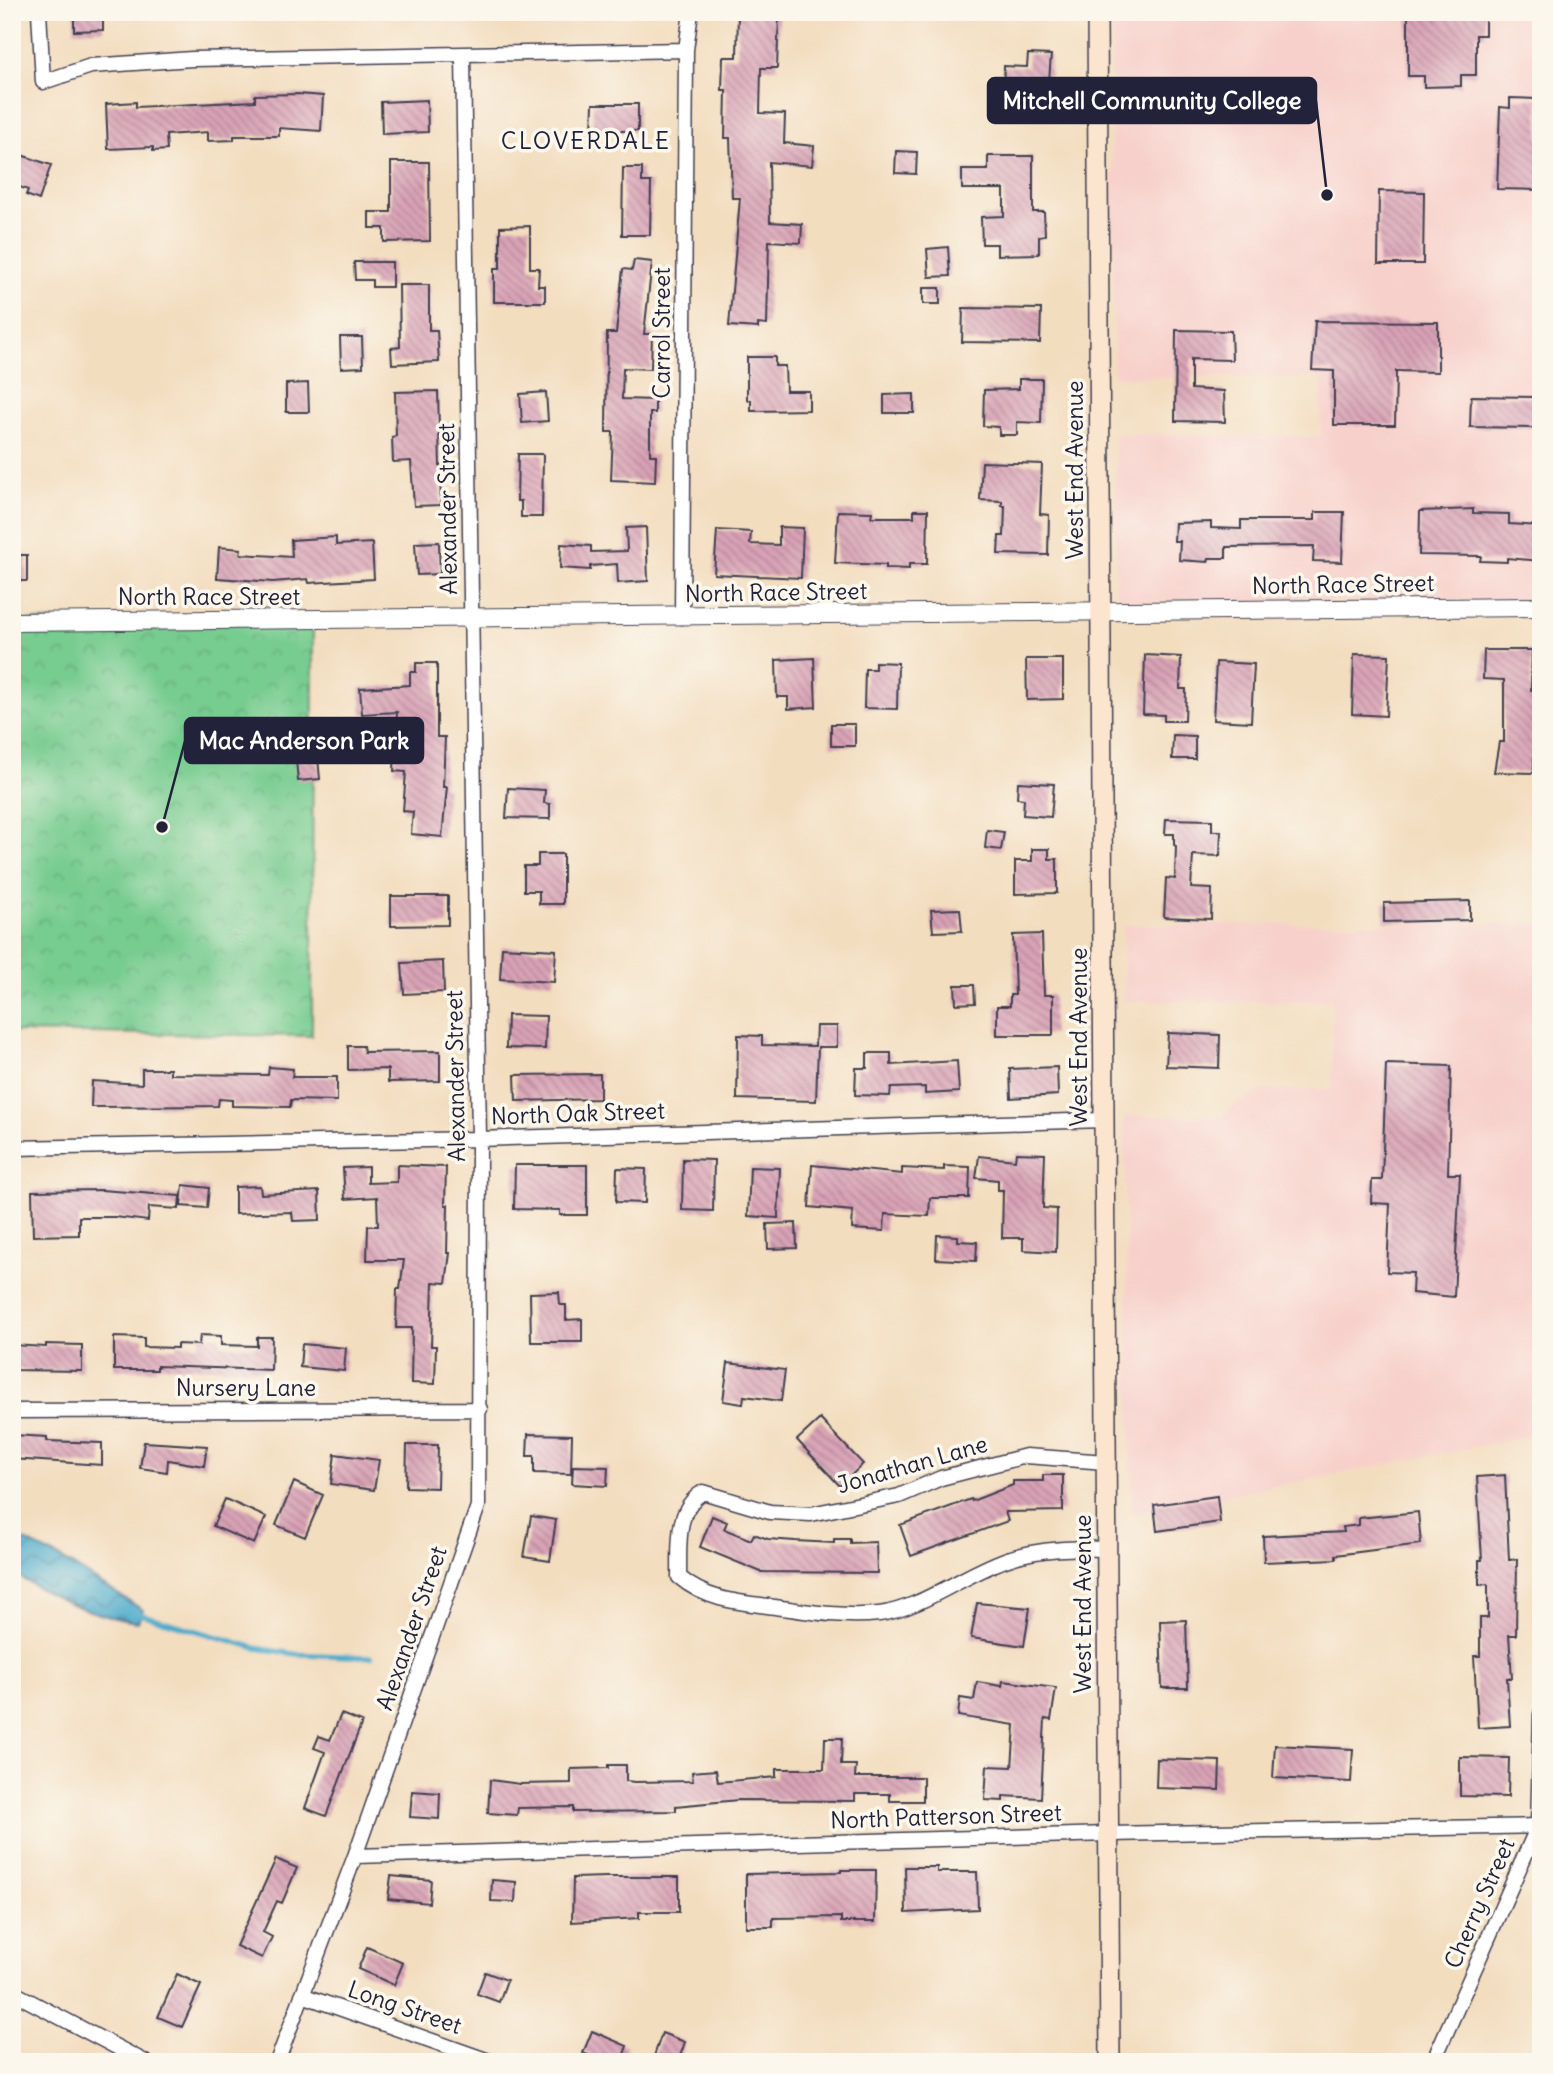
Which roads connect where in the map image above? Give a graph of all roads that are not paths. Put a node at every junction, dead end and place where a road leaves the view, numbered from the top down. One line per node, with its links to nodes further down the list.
1 (39, 12): 5 (street)
2 (691, 12): 4 (street, Carrol Street)
3 (1097, 12): 7 (main road, West End Avenue)
4 (686, 50): 5 (street); 8 (street, Carrol Street)
5 (463, 55): 9 (street, Alexander Street)
6 (1541, 607): 7 (street, North Race Street)
7 (1098, 611): 8 (street, North Race Street); 11 (main road, West End Avenue)
8 (682, 618): 9 (street, North Race Street)
9 (471, 619): 10 (street, North Race Street); 12 (street, Alexander Street)
10 (12, 622)
11 (1103, 1120): 12 (street, North Oak Street); 16 (main road, West End Avenue)
12 (479, 1139): 13 (street, North Oak Street); 14 (street, Alexander Street)
13 (12, 1148)
14 (480, 1409): 15 (street, Nursery Lane); 21 (street, Alexander Street)
15 (12, 1411)
16 (1105, 1462): 17 (main road, West End Avenue); 17 (street, Jonathan Lane)
17 (1106, 1549): 20 (main road, West End Avenue)
18 (1541, 1714): 19 (street, Cherry Street)
19 (1539, 1826): 20 (street, North Patterson Street); 28 (street, Cherry Street)
20 (1109, 1834): 21 (street, North Patterson Street); 27 (main road, West End Avenue)
21 (355, 1856): 23 (street, Alexander Street)
22 (12, 1992): 24 (street)
23 (302, 1995): 25 (street, Alexander Street); 26 (street, Long Street)
24 (145, 2062)
25 (277, 2062)
26 (492, 2062)
27 (1110, 2062)
28 (1433, 2062)

